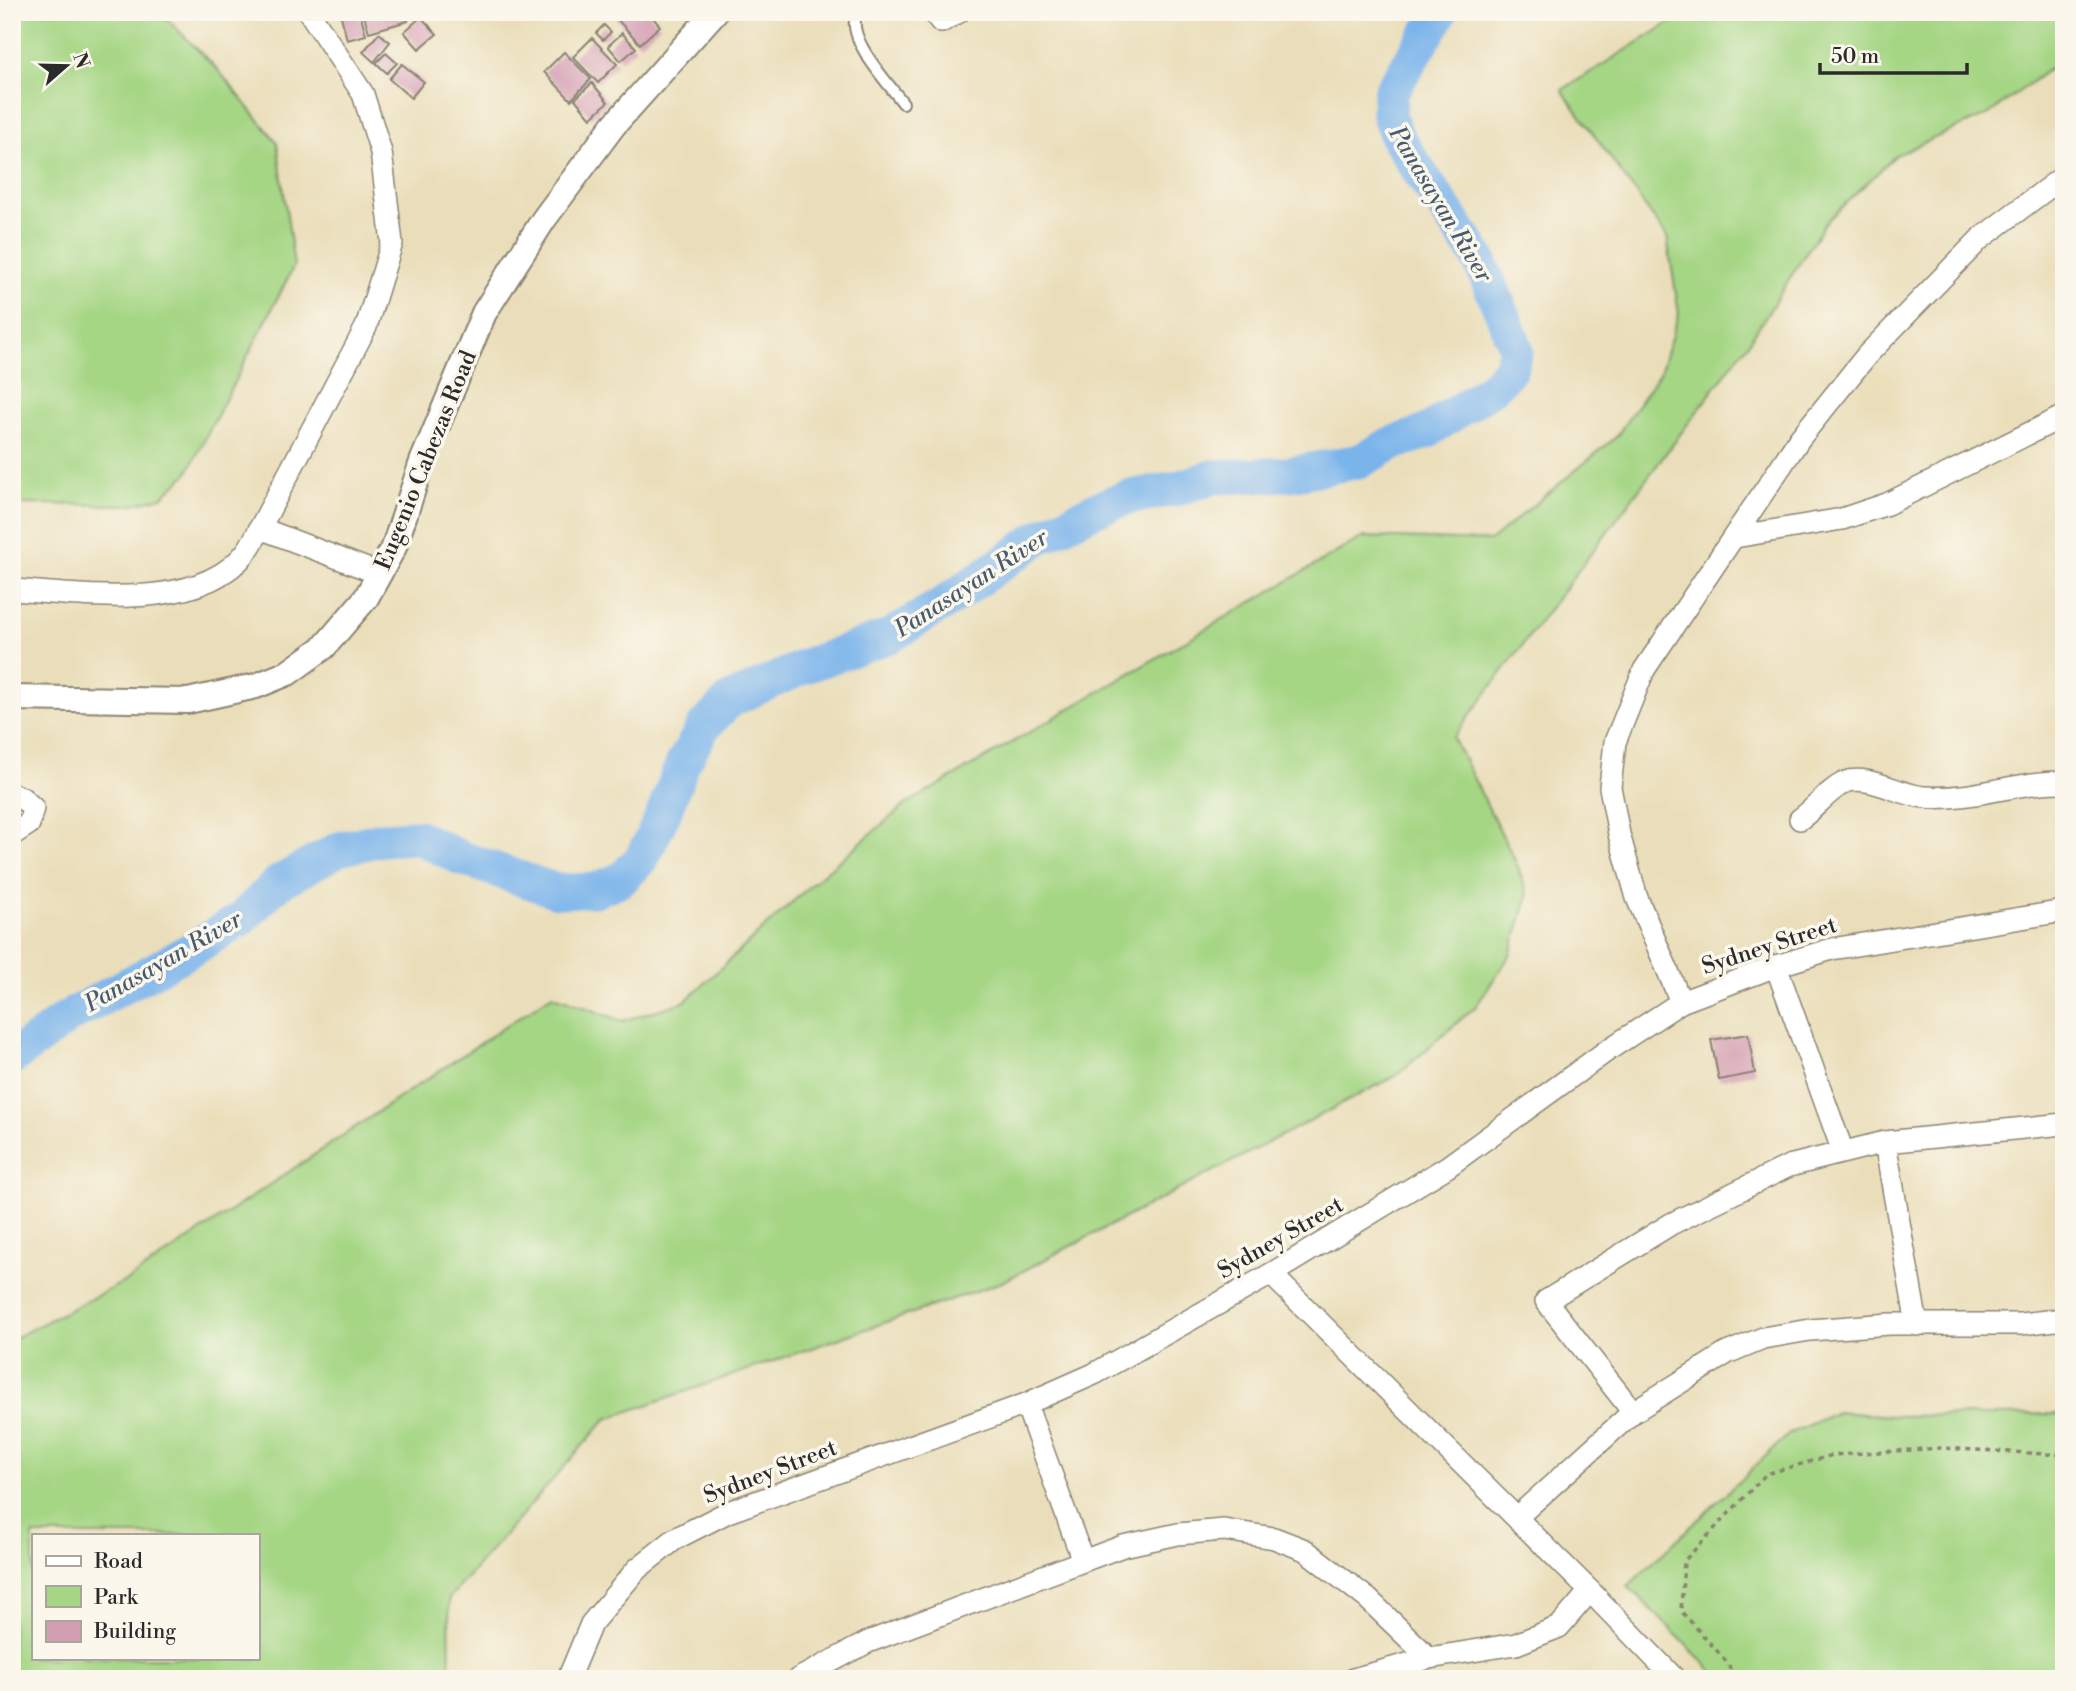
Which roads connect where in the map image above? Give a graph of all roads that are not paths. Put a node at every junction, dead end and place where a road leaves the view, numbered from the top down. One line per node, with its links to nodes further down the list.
1 (309, 12): 9 (street)
2 (715, 12): 11 (street, Eugenio Cabezas Road)
3 (858, 12): 6 (lane)
4 (933, 12): 5 (street)
5 (959, 12)
6 (903, 103)
7 (2064, 176): 10 (street)
8 (2064, 416): 10 (street)
9 (260, 528): 11 (street); 12 (street)
10 (1735, 537): 20 (street)
11 (380, 575): 13 (street, Eugenio Cabezas Road)
12 (12, 590)
13 (12, 698)
14 (2064, 782): 16 (street)
15 (12, 794): 17 (street)
16 (1800, 819)
17 (12, 835)
18 (2064, 911): 19 (street, Sydney Street)
19 (1776, 966): 20 (street, Sydney Street); 23 (street)
20 (1681, 1002): 24 (street, Sydney Street)
21 (2064, 1124): 22 (street)
22 (1885, 1142): 23 (street); 26 (street)
23 (1843, 1152): 28 (street)
24 (1271, 1274): 27 (street, Sydney Street); 29 (street)
25 (2064, 1319): 26 (street)
26 (1917, 1325): 28 (street)
27 (1026, 1404): 30 (street); 33 (street, Sydney Street)
28 (1633, 1412): 29 (street)
29 (1517, 1517): 31 (street)
30 (1083, 1561): 32 (street); 34 (street)
31 (1590, 1591): 32 (street); 36 (street)
32 (1429, 1658): 35 (street)
33 (568, 1679)
34 (798, 1679)
35 (1353, 1679)
36 (1675, 1679)

